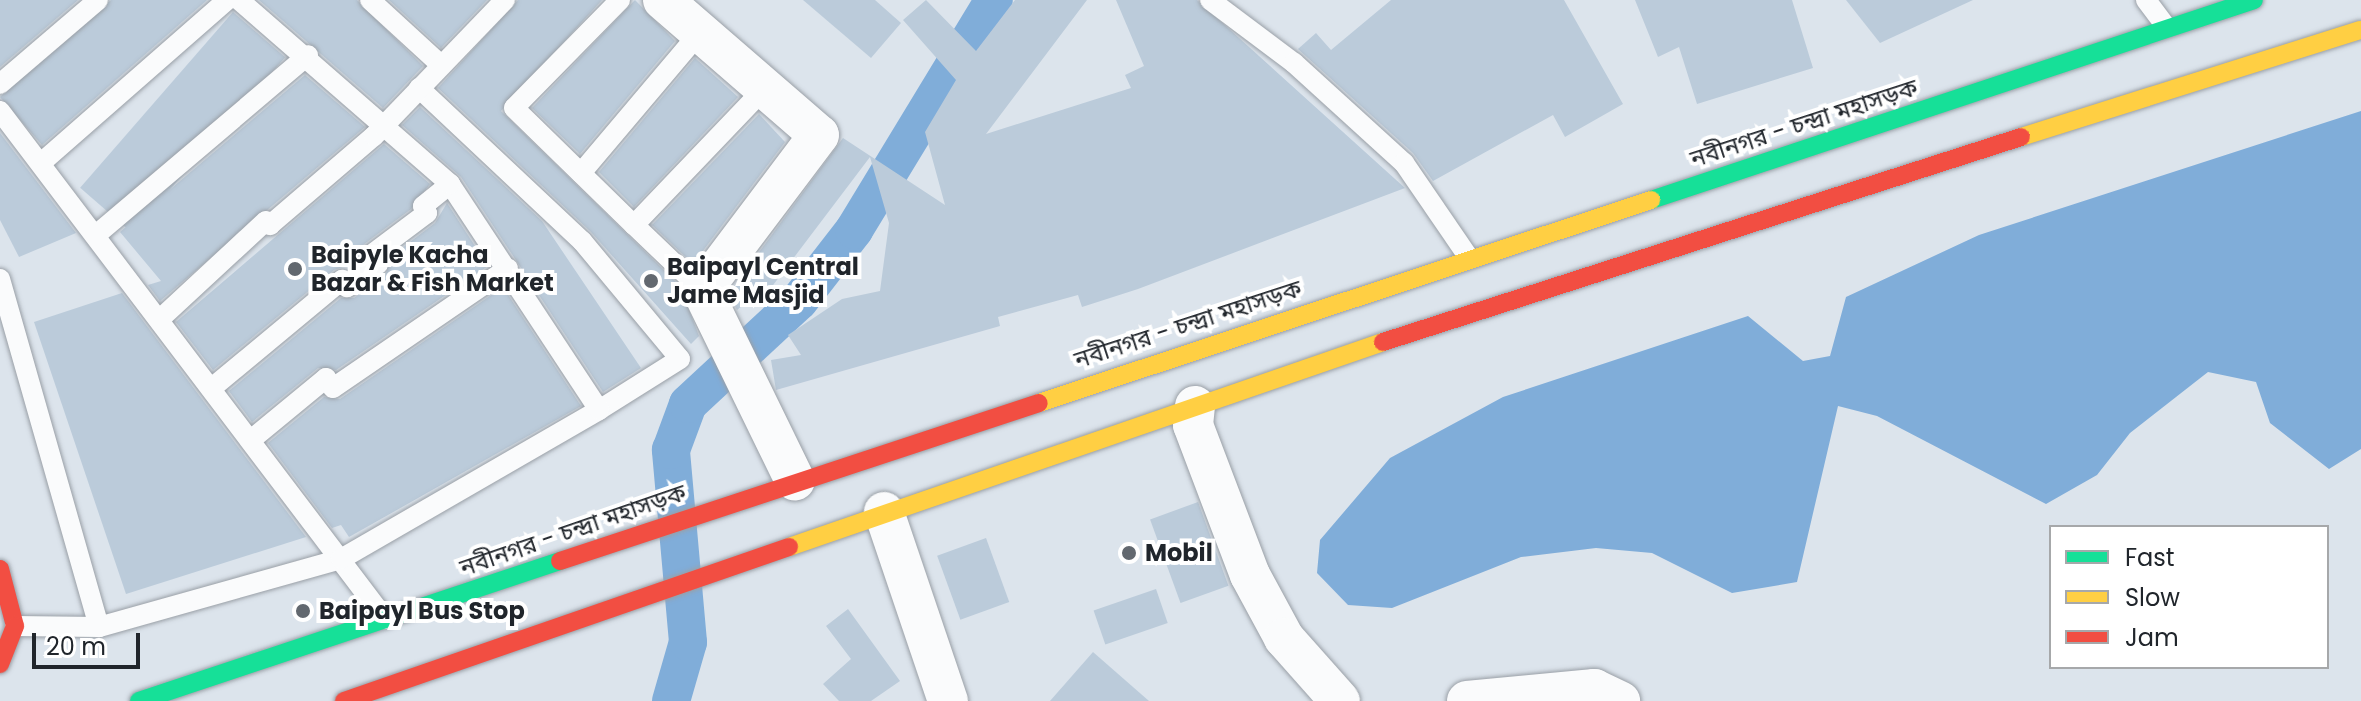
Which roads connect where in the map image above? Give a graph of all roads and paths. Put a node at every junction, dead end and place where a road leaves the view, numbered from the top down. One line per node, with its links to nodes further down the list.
1 (98, 0): 16 (lane)
2 (227, 0): 21 (lane)
3 (239, 0): 14 (lane)
4 (370, 0): 15 (lane)
5 (505, 0): 15 (lane)
6 (620, 0): 22 (lane)
7 (663, 0): 13 (street)
8 (1210, 0): 26 (lane)
9 (2146, 0): 11 (lane)
10 (2254, 0): 11 (highway, নবীনগর - চন্দ্রা মহাসড়ক)
11 (2166, 27): 26 (highway, নবীনগর - চন্দ্রা মহাসড়ক)
12 (2361, 30): 32 (highway)
13 (701, 31): 17 (street); 22 (lane)
14 (308, 55): 20 (lane); 25 (lane)
15 (441, 65): 18 (lane)
16 (0, 84)
17 (768, 85): 24 (lane); 29 (street)
18 (419, 88): 20 (lane); 33 (lane)
19 (0, 111): 21 (lane)
20 (387, 121): 23 (lane); 30 (lane)
21 (41, 163): 25 (lane)
22 (581, 173): 24 (lane)
23 (450, 184): 27 (lane); 31 (lane)
24 (634, 225): 29 (lane)
25 (96, 235): 30 (lane)
26 (1469, 258): 35 (highway, নবীনগর - চন্দ্রা মহাসড়ক)
27 (508, 268): 33 (lane); 34 (lane)
28 (0, 279): 41 (lane)
29 (702, 290): 35 (street)
30 (160, 319): 31 (lane)
31 (213, 387): 34 (lane)
32 (1195, 406): 36 (highway); 46 (street)
33 (599, 410): 37 (lane)
34 (252, 439): 37 (lane)
35 (795, 481): 39 (highway, নবীনগর - চন্দ্রা মহাসড়ক)
36 (875, 515): 44 (highway); 45 (street)
37 (341, 559): 39 (lane); 41 (lane)
38 (0, 569): 40 (highway)
39 (385, 619): 43 (highway, নবীনগর - চন্দ্রা মহাসড়ক)
40 (15, 626): 41 (lane); 42 (highway)
41 (99, 627)
42 (0, 664)
43 (139, 701)
44 (344, 701)
45 (948, 701)
46 (1340, 701)
47 (1467, 701): 48 (street)
48 (1620, 701)

